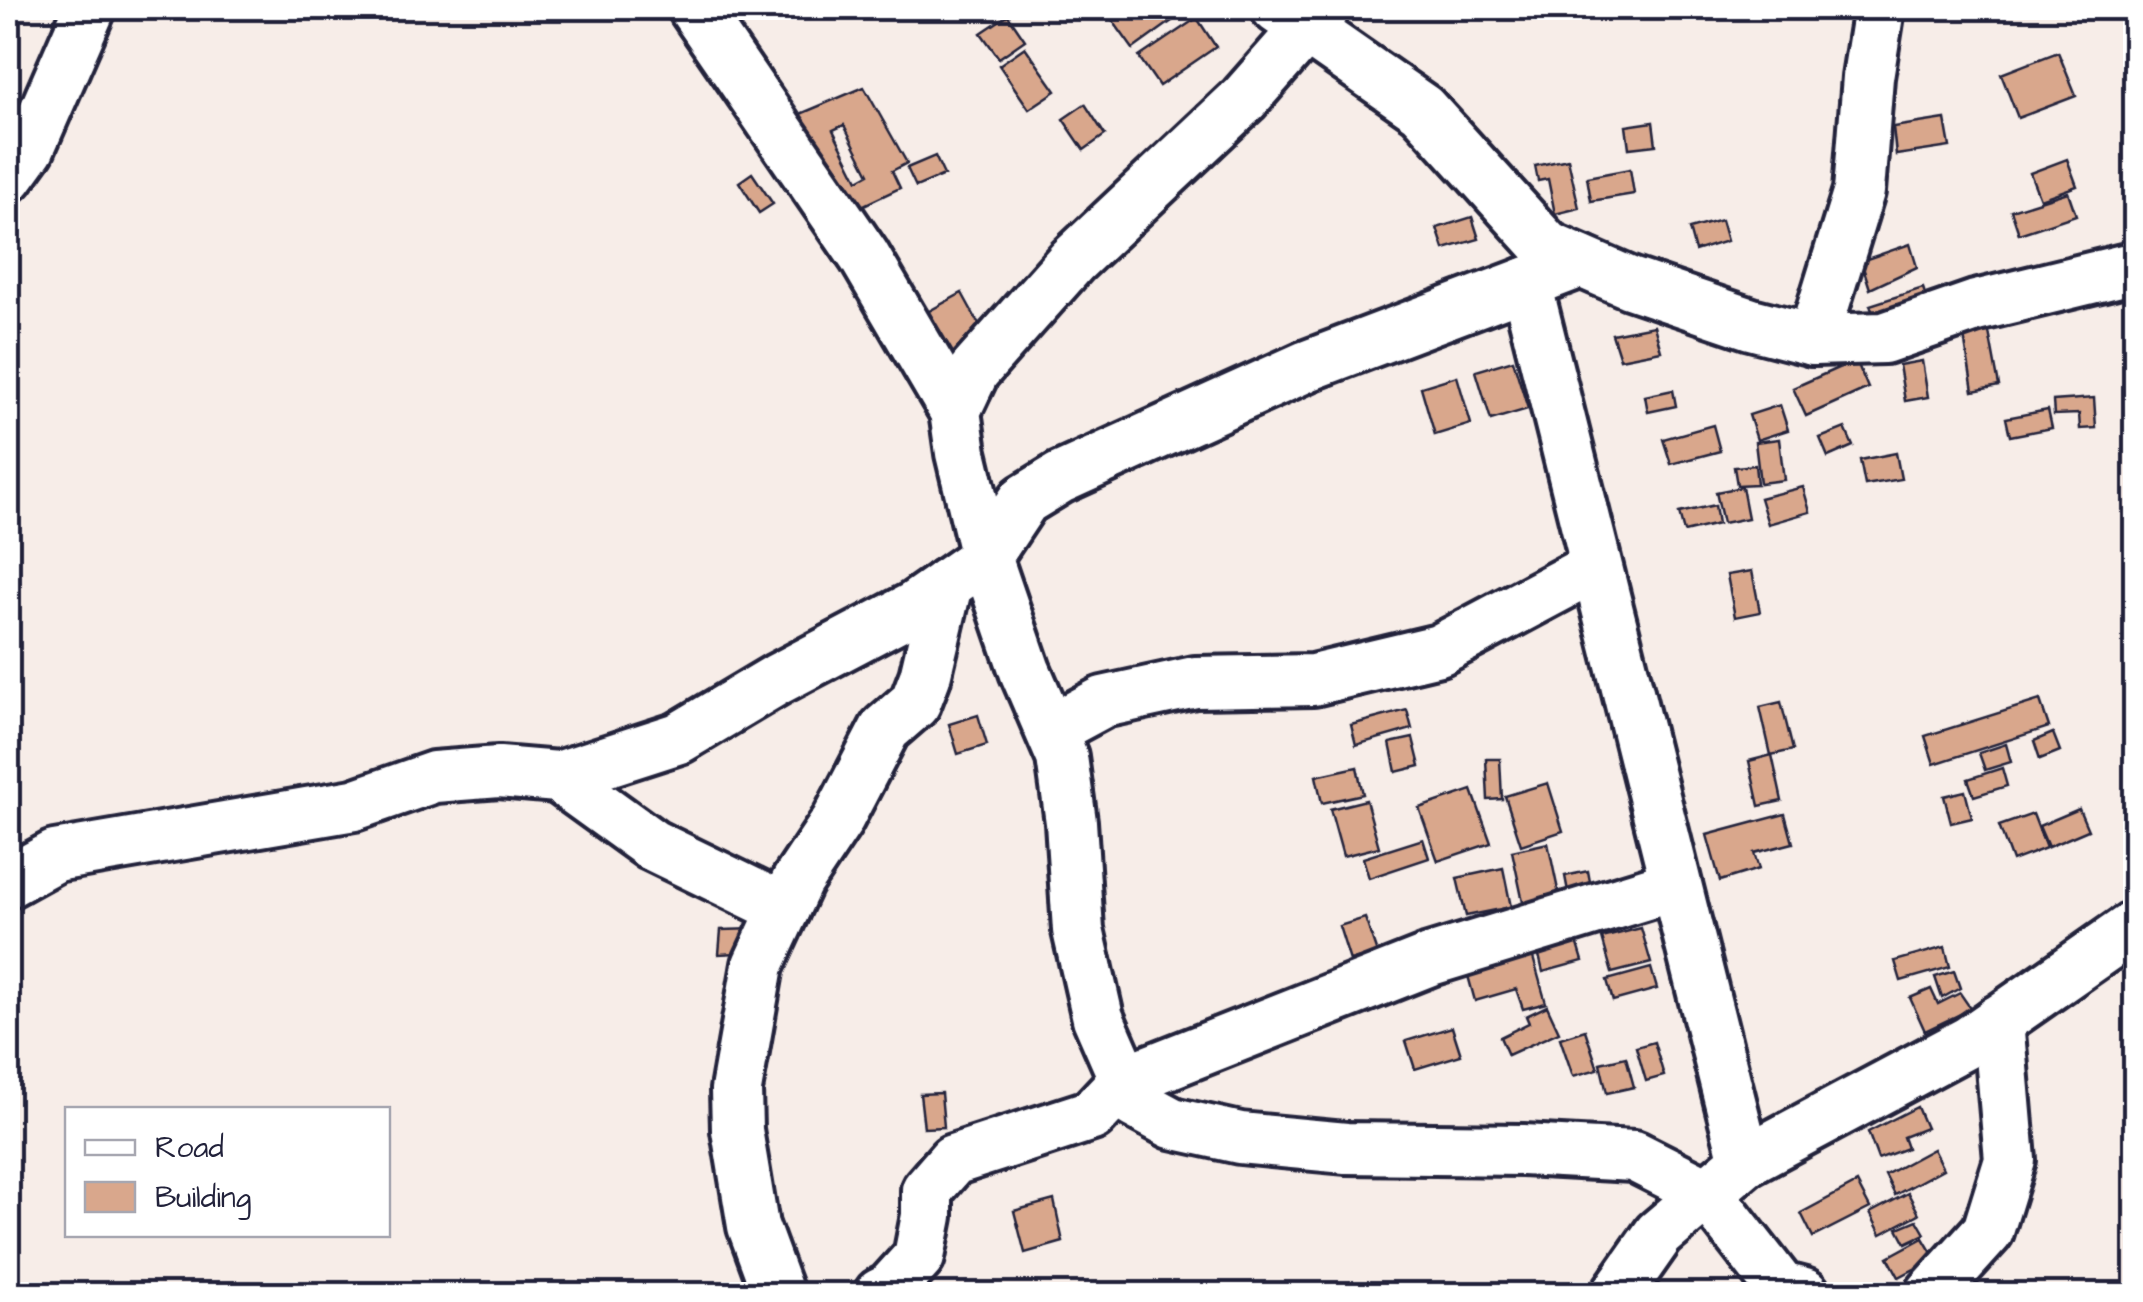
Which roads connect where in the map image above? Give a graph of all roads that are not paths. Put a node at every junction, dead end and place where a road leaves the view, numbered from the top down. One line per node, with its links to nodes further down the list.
1 (90, 8): 5 (street)
2 (694, 8): 10 (street)
3 (1878, 8): 9 (street)
4 (1302, 15): 6 (street); 10 (street)
5 (8, 177)
6 (1581, 262): 8 (street); 9 (street)
7 (2136, 266): 9 (street)
8 (1526, 283): 11 (street); 12 (street)
9 (1814, 340)
10 (955, 411): 12 (street)
11 (1595, 567): 13 (street); 16 (street)
12 (966, 570): 13 (street); 14 (street); 17 (street)
13 (1051, 730): 20 (street)
14 (558, 777): 15 (street); 17 (street)
15 (8, 882)
16 (1675, 885): 20 (street); 21 (street)
17 (784, 909): 23 (street)
18 (2136, 925): 19 (street)
19 (1998, 1021): 21 (street); 27 (street)
20 (1124, 1081): 22 (street); 24 (street)
21 (1745, 1161): 22 (street)
22 (1707, 1193): 25 (street); 26 (street)
23 (778, 1294)
24 (880, 1294)
25 (1618, 1294)
26 (1804, 1294)
27 (1931, 1294)

